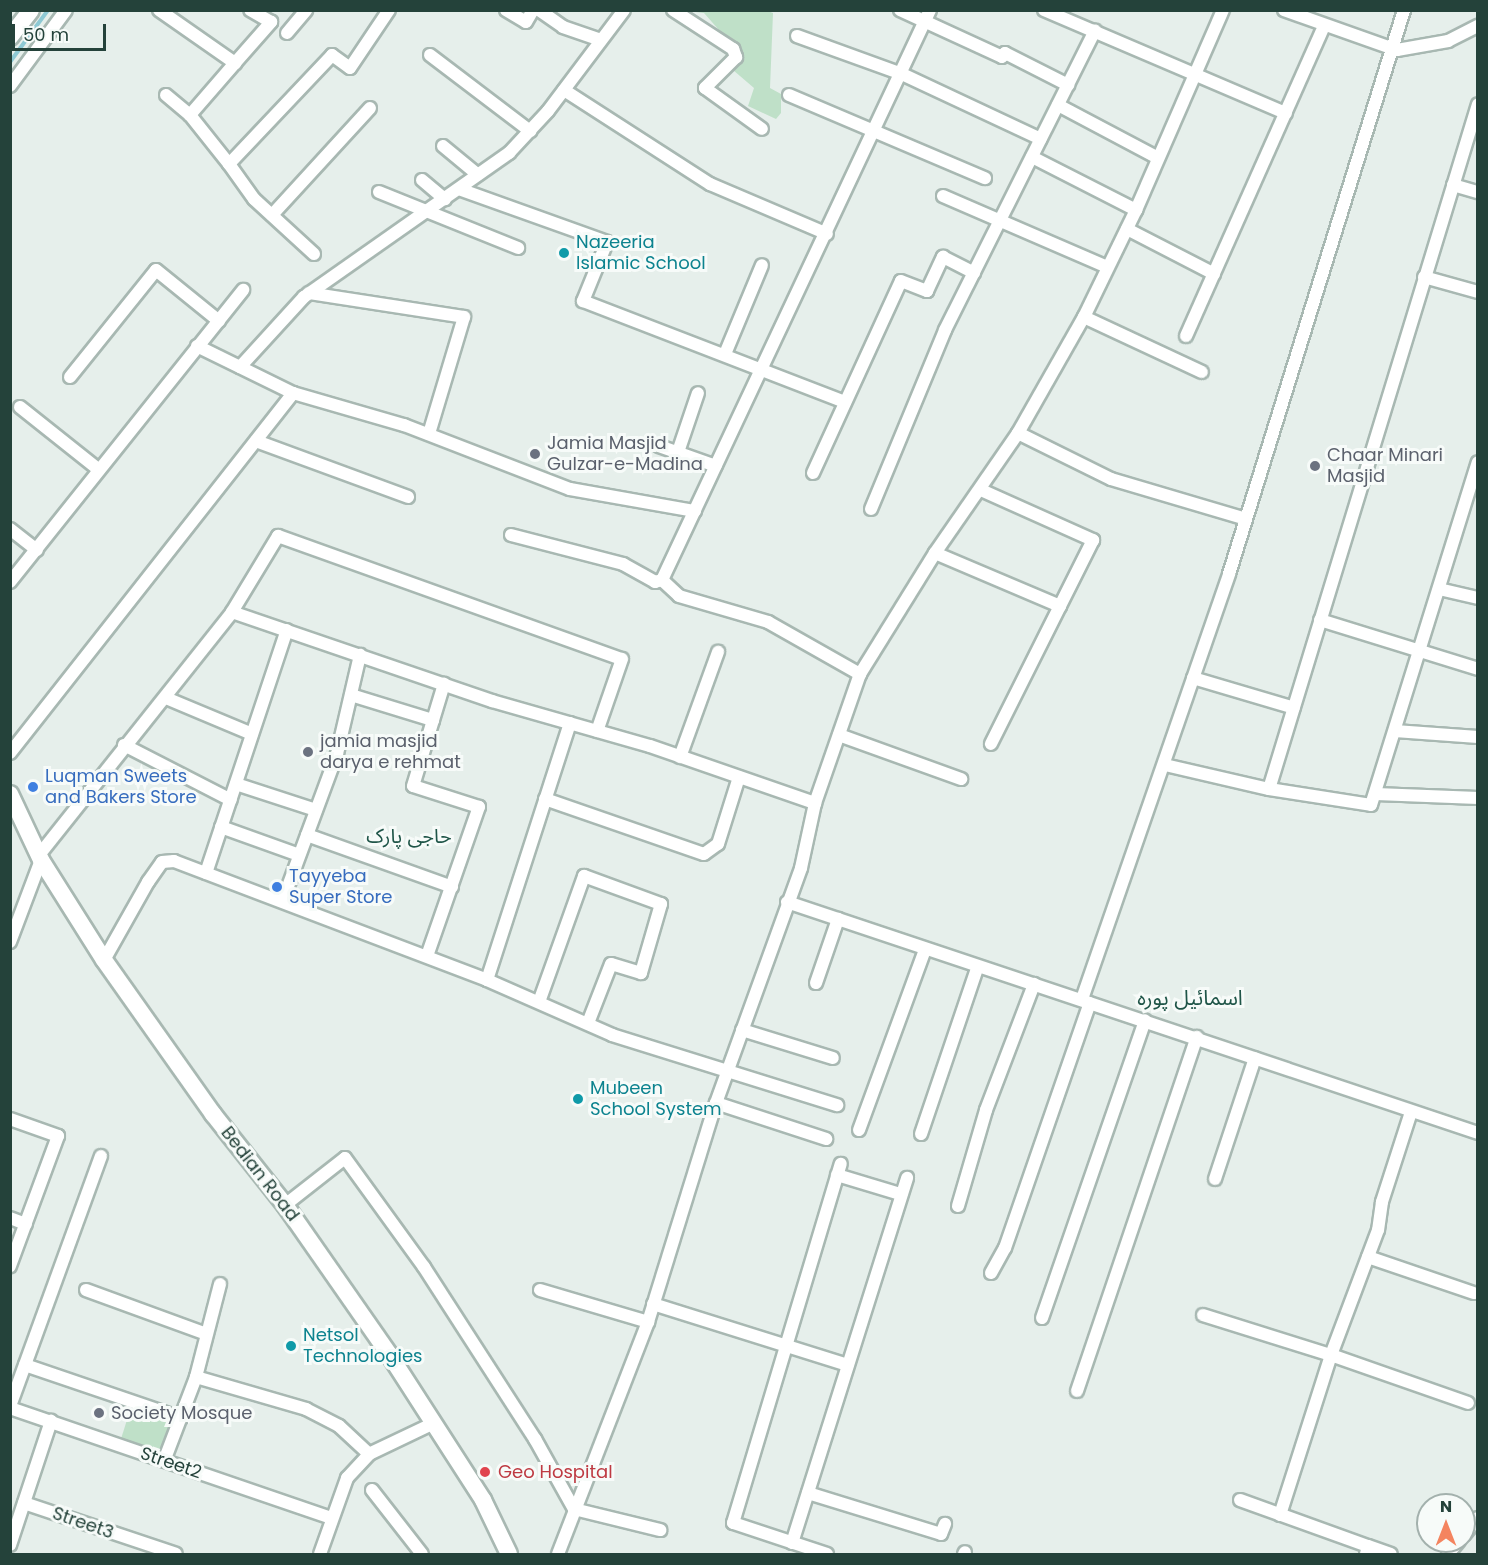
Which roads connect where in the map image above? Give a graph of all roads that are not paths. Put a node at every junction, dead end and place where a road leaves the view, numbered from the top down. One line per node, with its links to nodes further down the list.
1 (31, 10): 23 (main road)
2 (66, 10): 31 (street)
3 (159, 10): 27 (street)
4 (250, 10): 27 (street)
5 (306, 10): 21 (street)
6 (389, 10): 47 (street)
7 (506, 10): 8 (street)
8 (532, 10)
9 (539, 10): 24 (street)
10 (673, 10): 40 (street)
11 (900, 10): 17 (street)
12 (1044, 10): 20 (street)
13 (1223, 10): 29 (street)
14 (1284, 10): 18 (street)
15 (1404, 10): 25 (street)
16 (621, 12): 24 (street)
17 (928, 16): 28 (street); 30 (street)
18 (1324, 26): 25 (street); 38 (street)
19 (1478, 26): 25 (street)
20 (1095, 32): 29 (street); 30 (street)
21 (287, 33)
22 (797, 36): 28 (street)
23 (10, 37)
24 (601, 40): 32 (street)
25 (1391, 49): 99 (street)
26 (430, 54): 41 (street)
27 (235, 63): 39 (street)
28 (903, 74): 42 (street); 43 (street)
29 (1195, 74): 38 (street); 46 (street)
30 (1068, 85): 35 (street)
31 (10, 86)
32 (564, 90): 41 (street); 62 (street)
33 (789, 94): 42 (street)
34 (166, 95): 39 (street)
35 (1058, 105): 43 (street); 46 (street)
36 (1478, 105): 51 (street)
37 (370, 108): 59 (street)
38 (1286, 113): 68 (street)
39 (190, 115): 47 (street)
40 (762, 129)
41 (530, 131): 48 (street)
42 (876, 131): 49 (street); 62 (street)
43 (1041, 139): 45 (street)
44 (443, 146): 48 (street)
45 (1032, 157): 57 (street); 60 (street)
46 (1158, 158): 57 (street)
47 (229, 164): 59 (street)
48 (478, 175): 52 (street)
49 (985, 178)
50 (422, 180): 56 (street)
51 (1453, 184): 54 (street); 69 (street)
52 (459, 189): 56 (street); 77 (street)
53 (379, 192): 58 (street)
54 (1478, 192)
55 (943, 196): 60 (street)
56 (445, 199): 58 (street)
57 (1136, 210): 61 (street)
58 (424, 214): 63 (street); 72 (street)
59 (272, 215): 64 (street)
60 (1000, 221): 66 (street); 67 (street)
61 (1126, 229): 66 (street); 68 (street)
62 (827, 234): 79 (street)
63 (518, 248)
64 (314, 254)
65 (762, 265): 77 (street)
66 (1107, 267): 73 (street)
67 (974, 273): 84 (street); 97 (street)
68 (1214, 274): 75 (street)
69 (1424, 277): 71 (street); 110 (street)
70 (243, 290): 74 (street)
71 (1478, 292)
72 (309, 293): 78 (street); 87 (street)
73 (1084, 317): 80 (street); 86 (street)
74 (219, 321): 76 (street); 81 (street)
75 (1186, 336)
76 (198, 346): 78 (street); 93 (street)
77 (725, 354): 79 (street)
78 (240, 367): 82 (street)
79 (762, 368): 84 (street); 92 (street)
80 (1202, 372)
81 (70, 377)
82 (292, 393): 87 (street); 88 (street)
83 (698, 393): 90 (street)
84 (845, 402): 94 (street)
85 (20, 407): 93 (street)
86 (1018, 433): 95 (street); 99 (street)
87 (429, 434): 98 (street)
88 (256, 441): 96 (street); 131 (street)
89 (659, 446): 90 (street)
90 (678, 452): 92 (street)
91 (1478, 462): 106 (street)
92 (716, 466): 98 (street)
93 (99, 469): 102 (street)
94 (813, 473)
95 (981, 490): 103 (street); 108 (street)
96 (408, 497)
97 (871, 509)
98 (695, 510): 104 (street)
99 (1246, 519): 117 (street)
100 (10, 529): 102 (street)
101 (511, 535): 104 (street)
102 (37, 550): 105 (street)
103 (935, 553): 108 (street); 116 (street)
104 (662, 580): 116 (street)
105 (10, 582)
106 (1440, 589): 107 (street); 113 (street)
107 (1478, 598)
108 (1060, 606): 129 (street)
109 (232, 612): 111 (street); 120 (street); 124 (street)
110 (1320, 620): 113 (street); 121 (street)
111 (287, 630): 114 (street); 126 (street)
112 (718, 652): 132 (street)
113 (1420, 653): 115 (street); 125 (street)
114 (360, 655): 118 (street); 119 (street)
115 (1478, 669)
116 (860, 674): 127 (street)
117 (1193, 678): 121 (street); 133 (street)
118 (444, 684): 122 (street); 123 (street)
119 (351, 695): 122 (street); 144 (street)
120 (165, 698): 126 (street); 130 (street)
121 (1294, 708): 137 (street)
122 (433, 720): 150 (street)
123 (570, 723): 124 (street); 141 (street)
124 (597, 731): 132 (street)
125 (1395, 732): 128 (street); 139 (street)
126 (252, 734): 136 (street)
127 (839, 735): 135 (street); 143 (street)
128 (1478, 737)
129 (990, 744)
130 (124, 745): 142 (street); 148 (street)
131 (10, 753)
132 (680, 757): 134 (street)
133 (1165, 765): 137 (street); 162 (street)
134 (739, 777): 141 (street); 143 (street)
135 (961, 779)
136 (236, 784): 142 (street); 144 (street)
137 (1269, 789): 139 (street)
138 (10, 794): 148 (main road, Bedian Road)
139 (1376, 794): 140 (street)
140 (1478, 798)
141 (546, 799): 159 (street)
142 (231, 800): 145 (street)
143 (815, 803): 152 (street)
144 (316, 810): 146 (street)
145 (221, 827): 147 (street); 149 (street)
146 (307, 835): 147 (street); 150 (street)
147 (299, 855): 151 (street)
148 (40, 857): 154 (street); 157 (main road, Bedian Road)
149 (206, 873): 151 (street); 157 (street)
150 (452, 887): 156 (street)
151 (283, 900): 156 (street)
152 (787, 902): 153 (street); 166 (street)
153 (838, 919): 155 (street); 160 (street)
154 (10, 942)
155 (925, 950): 158 (street); 175 (street)
156 (427, 956): 159 (street)
157 (104, 960): 183 (main road, Bedian Road)
158 (978, 966): 161 (street); 177 (street)
159 (487, 980): 163 (street)
160 (816, 983)
161 (1034, 984): 162 (street); 184 (street)
162 (1086, 1001): 164 (street); 189 (street)
163 (539, 1002): 165 (street); 165 (street)
164 (1145, 1020): 167 (street); 196 (street)
165 (588, 1023): 170 (street)
166 (742, 1030): 168 (street); 170 (street)
167 (1197, 1037): 169 (street); 204 (street)
168 (833, 1058)
169 (1255, 1058): 173 (street); 181 (street)
170 (727, 1071): 171 (street); 172 (street)
171 (716, 1103): 178 (street); 194 (street)
172 (837, 1105)
173 (1412, 1112): 176 (street); 187 (street)
174 (10, 1119): 186 (street)
175 (859, 1130)
176 (1478, 1133)
177 (921, 1134)
178 (826, 1139)
179 (101, 1156): 201 (street)
180 (907, 1178): 182 (street)
181 (1215, 1179)
182 (900, 1194): 199 (street); 202 (street)
183 (285, 1205): 209 (main road, Bedian Road); 216 (street)
184 (958, 1206)
185 (10, 1218): 186 (street)
186 (26, 1224): 188 (street)
187 (1368, 1257): 193 (street); 200 (street)
188 (10, 1266)
189 (991, 1273)
190 (220, 1284): 198 (street)
191 (86, 1290): 198 (street)
192 (540, 1290): 197 (street)
193 (1474, 1293)
194 (653, 1304): 197 (street); 199 (street)
195 (1203, 1314): 200 (street)
196 (1042, 1318)
197 (648, 1322): 216 (street)
198 (206, 1334): 203 (street)
199 (784, 1347): 202 (street); 221 (street)
200 (1331, 1355): 205 (street); 217 (street)
201 (25, 1365): 206 (street); 207 (street)
202 (848, 1365): 213 (street)
203 (196, 1377): 207 (street); 210 (street)
204 (1077, 1391)
205 (1468, 1403)
206 (10, 1407): 208 (street, Street2)
207 (181, 1418): 211 (street)
208 (51, 1421): 211 (street, Street2); 215 (street)
209 (432, 1424): 210 (street); 227 (main road, Bedian Road)
210 (369, 1454): 218 (street)
211 (164, 1461): 218 (street, Street2)
212 (372, 1490): 226 (street)
213 (808, 1492): 219 (street); 221 (street)
214 (1240, 1500): 217 (street)
215 (24, 1503): 222 (street); 224 (street, Street3)
216 (574, 1509): 220 (street); 228 (street)
217 (1280, 1515): 223 (street)
218 (332, 1518): 225 (street)
219 (945, 1524)
220 (660, 1530)
221 (792, 1544): 229 (street)
222 (10, 1545)
223 (1367, 1550): 230 (street)
224 (176, 1554)
225 (320, 1554)
226 (422, 1554)
227 (509, 1554)
228 (558, 1554)
229 (827, 1554)
230 (1391, 1554)

